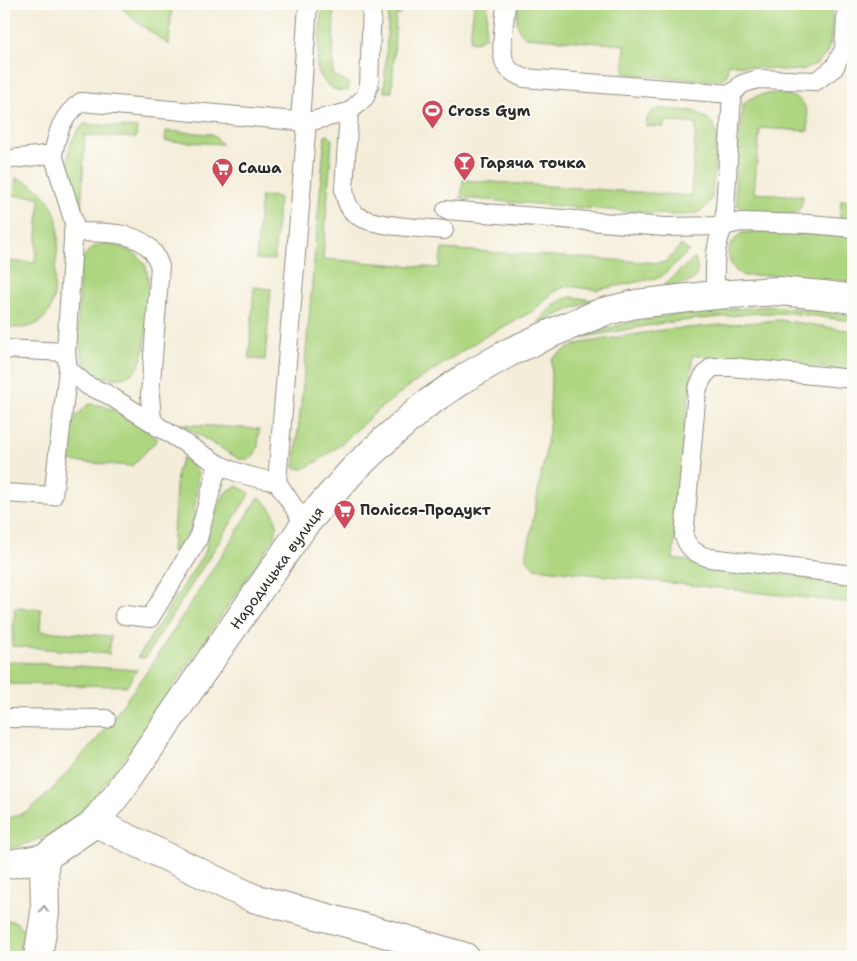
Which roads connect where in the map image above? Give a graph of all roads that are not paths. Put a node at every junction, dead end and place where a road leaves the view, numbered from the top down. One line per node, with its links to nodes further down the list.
1 (308, 4): 7 (lane)
2 (372, 4): 6 (lane)
3 (506, 4): 5 (lane)
4 (847, 4): 5 (lane)
5 (732, 94): 11 (lane)
6 (349, 112): 7 (lane); 13 (lane)
7 (304, 122): 8 (lane); 24 (lane)
8 (53, 154): 9 (lane); 14 (lane)
9 (4, 160)
10 (446, 210): 11 (lane)
11 (724, 226): 12 (lane); 15 (lane)
12 (853, 228)
13 (444, 230)
14 (73, 232): 18 (lane); 19 (lane)
15 (715, 295): 16 (street, Народицька вулиця); 26 (street, Народицька вулиця)
16 (853, 299)
17 (4, 349): 18 (lane)
18 (67, 361): 21 (lane); 25 (lane)
19 (152, 367): 21 (lane); 22 (lane)
20 (853, 379): 27 (lane)
21 (107, 394): 22 (lane)
22 (158, 427): 23 (lane)
23 (218, 464): 24 (lane); 28 (lane)
24 (277, 482): 26 (lane)
25 (4, 493)
26 (305, 524): 31 (street, Народицька вулиця)
27 (853, 575)
28 (124, 614)
29 (4, 718): 30 (lane)
30 (106, 719)
31 (94, 822): 32 (street, Народицька вулиця); 35 (street)
32 (44, 858): 33 (street); 34 (street, one-way to 32)
33 (4, 866)
34 (38, 957)
35 (466, 957)

